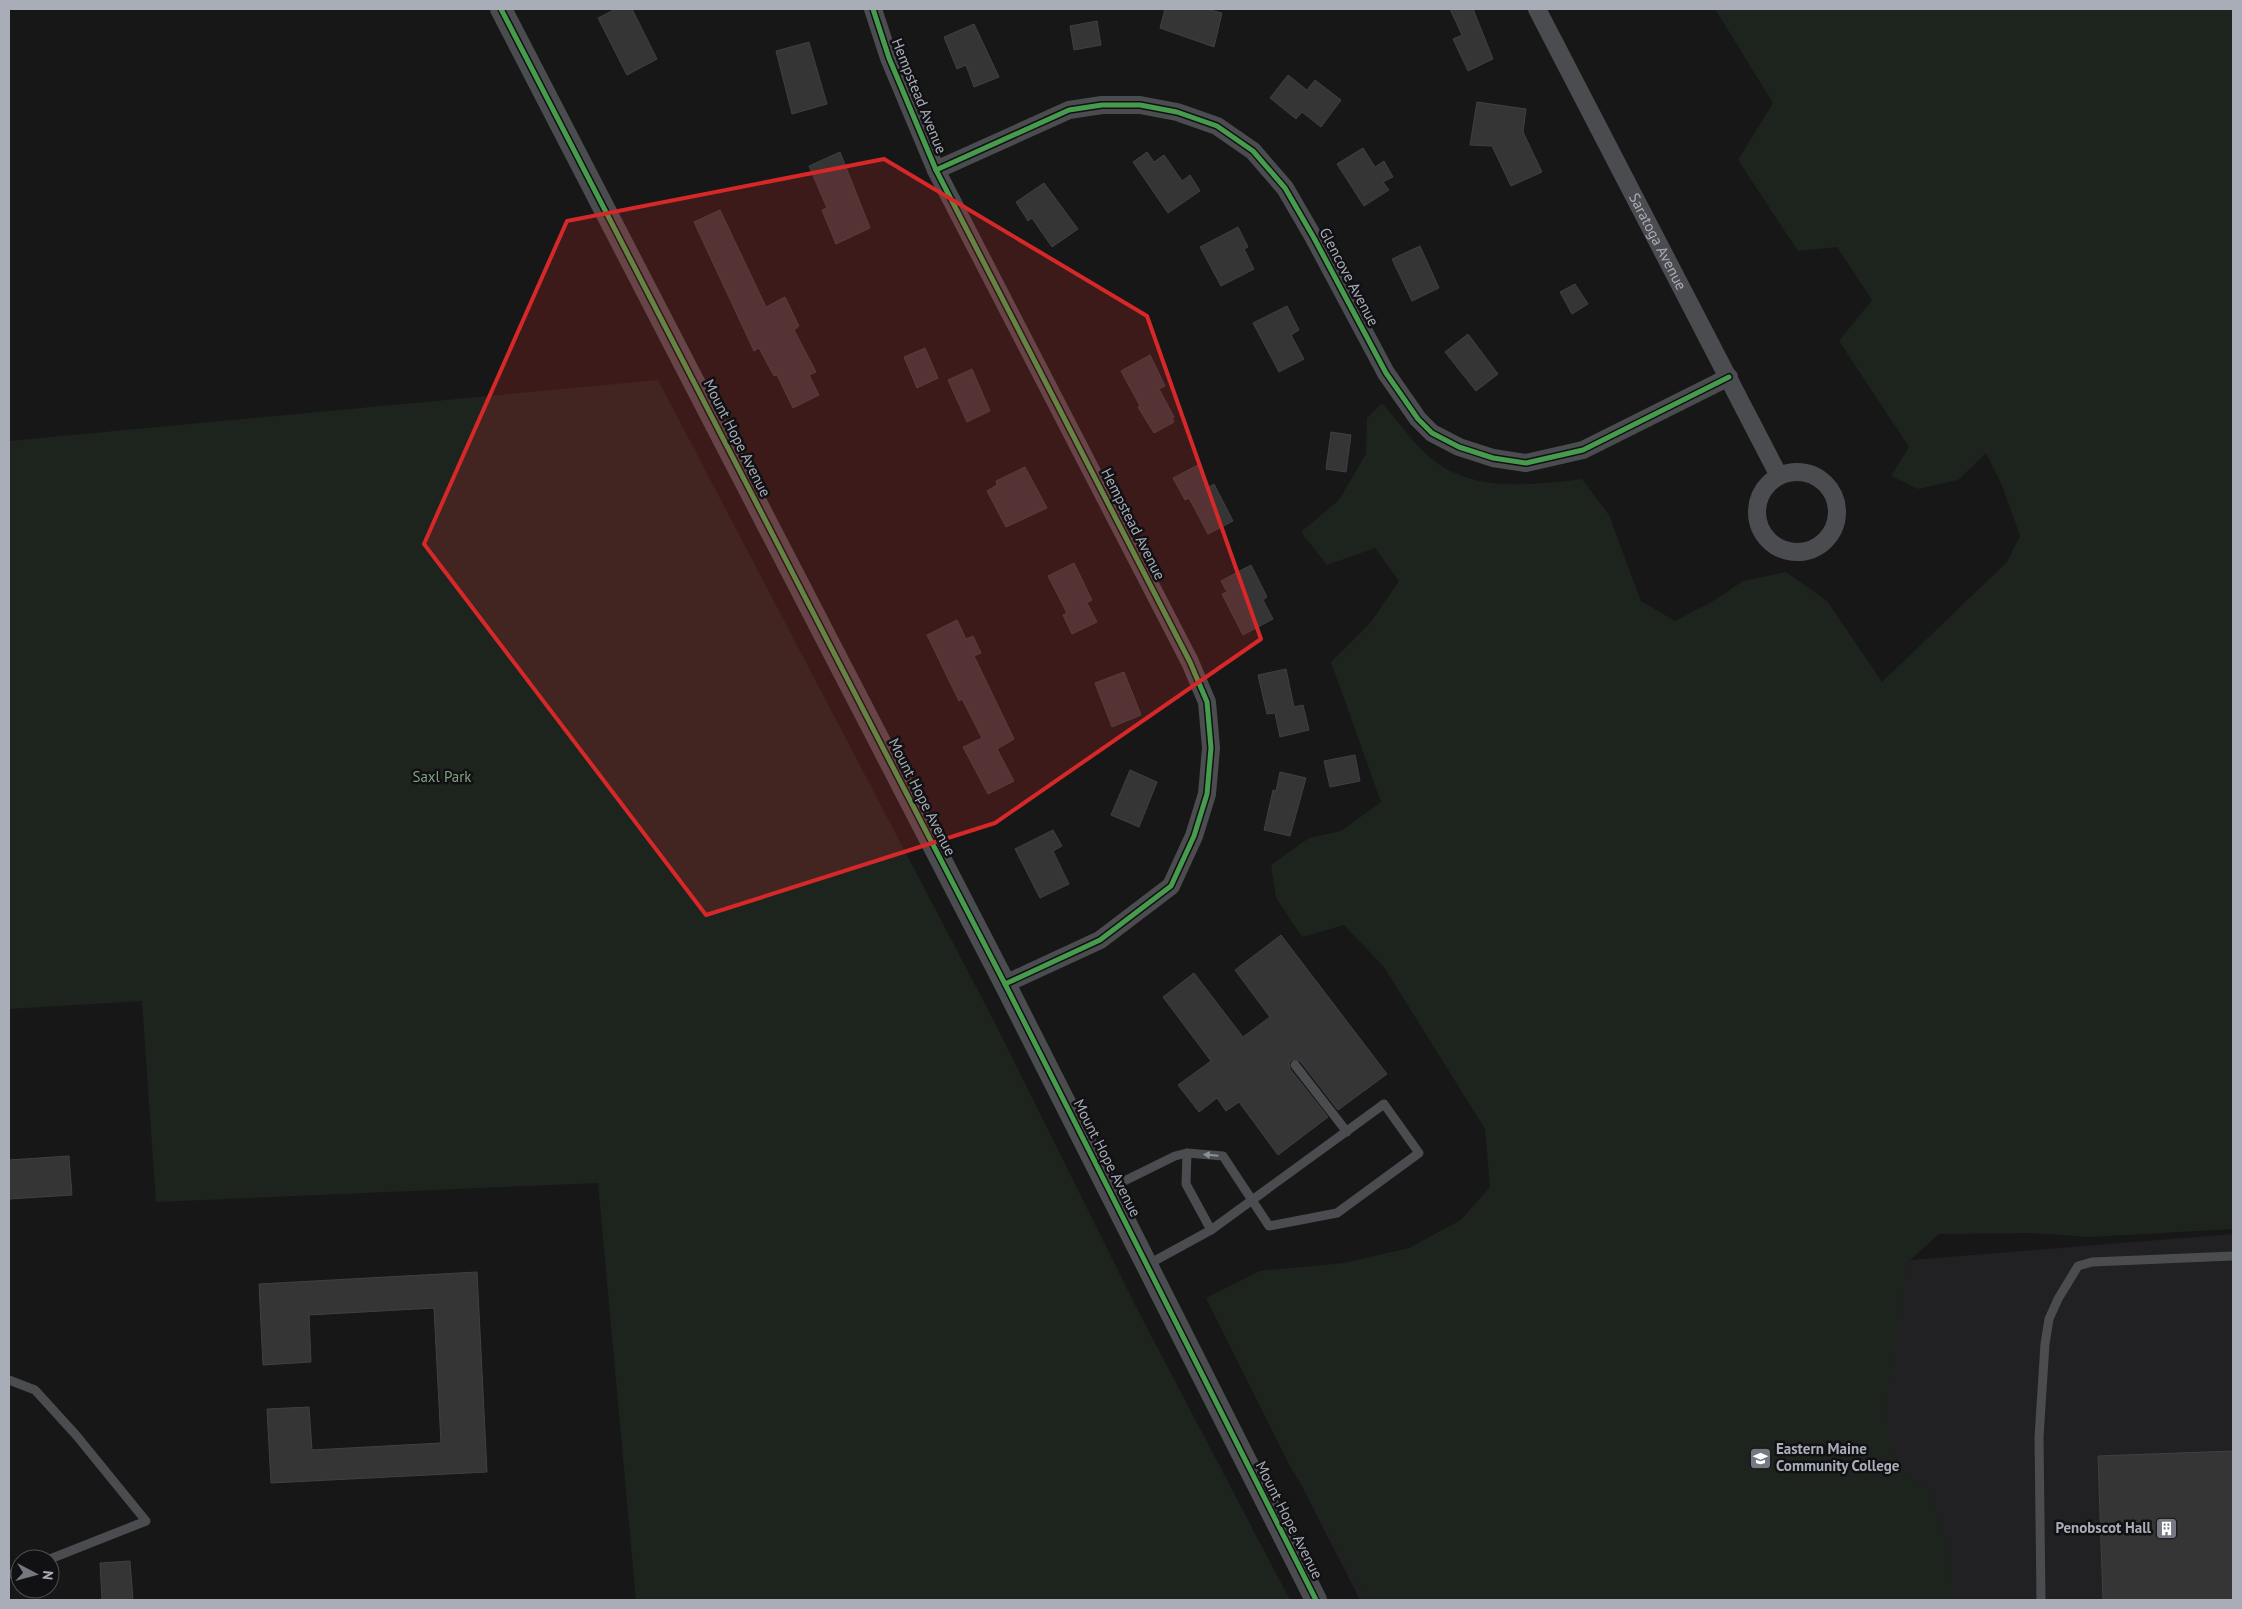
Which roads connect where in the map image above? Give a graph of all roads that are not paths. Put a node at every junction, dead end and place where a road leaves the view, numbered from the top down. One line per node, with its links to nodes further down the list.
1 (501, 9): 7 (street, Mount Hope Avenue)
2 (873, 9): 4 (street, Hempstead Avenue)
3 (1537, 9): 5 (street, Saratoga Avenue)
4 (936, 170): 5 (street, Glencove Avenue); 7 (street, Hempstead Avenue)
5 (1729, 377): 6 (street, Saratoga Avenue)
6 (1779, 476): 6 (street)
7 (1005, 984): 11 (street, Mount Hope Avenue)
8 (1295, 1065): 9 (lane)
9 (1347, 1132): 12 (lane); 12 (lane)
10 (1187, 1153): 11 (lane); 12 (lane, one-way to 10); 13 (lane)
11 (1108, 1189): 15 (street, Mount Hope Avenue)
12 (1253, 1201): 13 (lane)
13 (1211, 1230): 15 (lane)
14 (2233, 1256): 19 (lane)
15 (1147, 1265): 18 (street, Mount Hope Avenue)
16 (9, 1380): 17 (lane)
17 (60, 1555)
18 (1316, 1600)
19 (2041, 1600)

